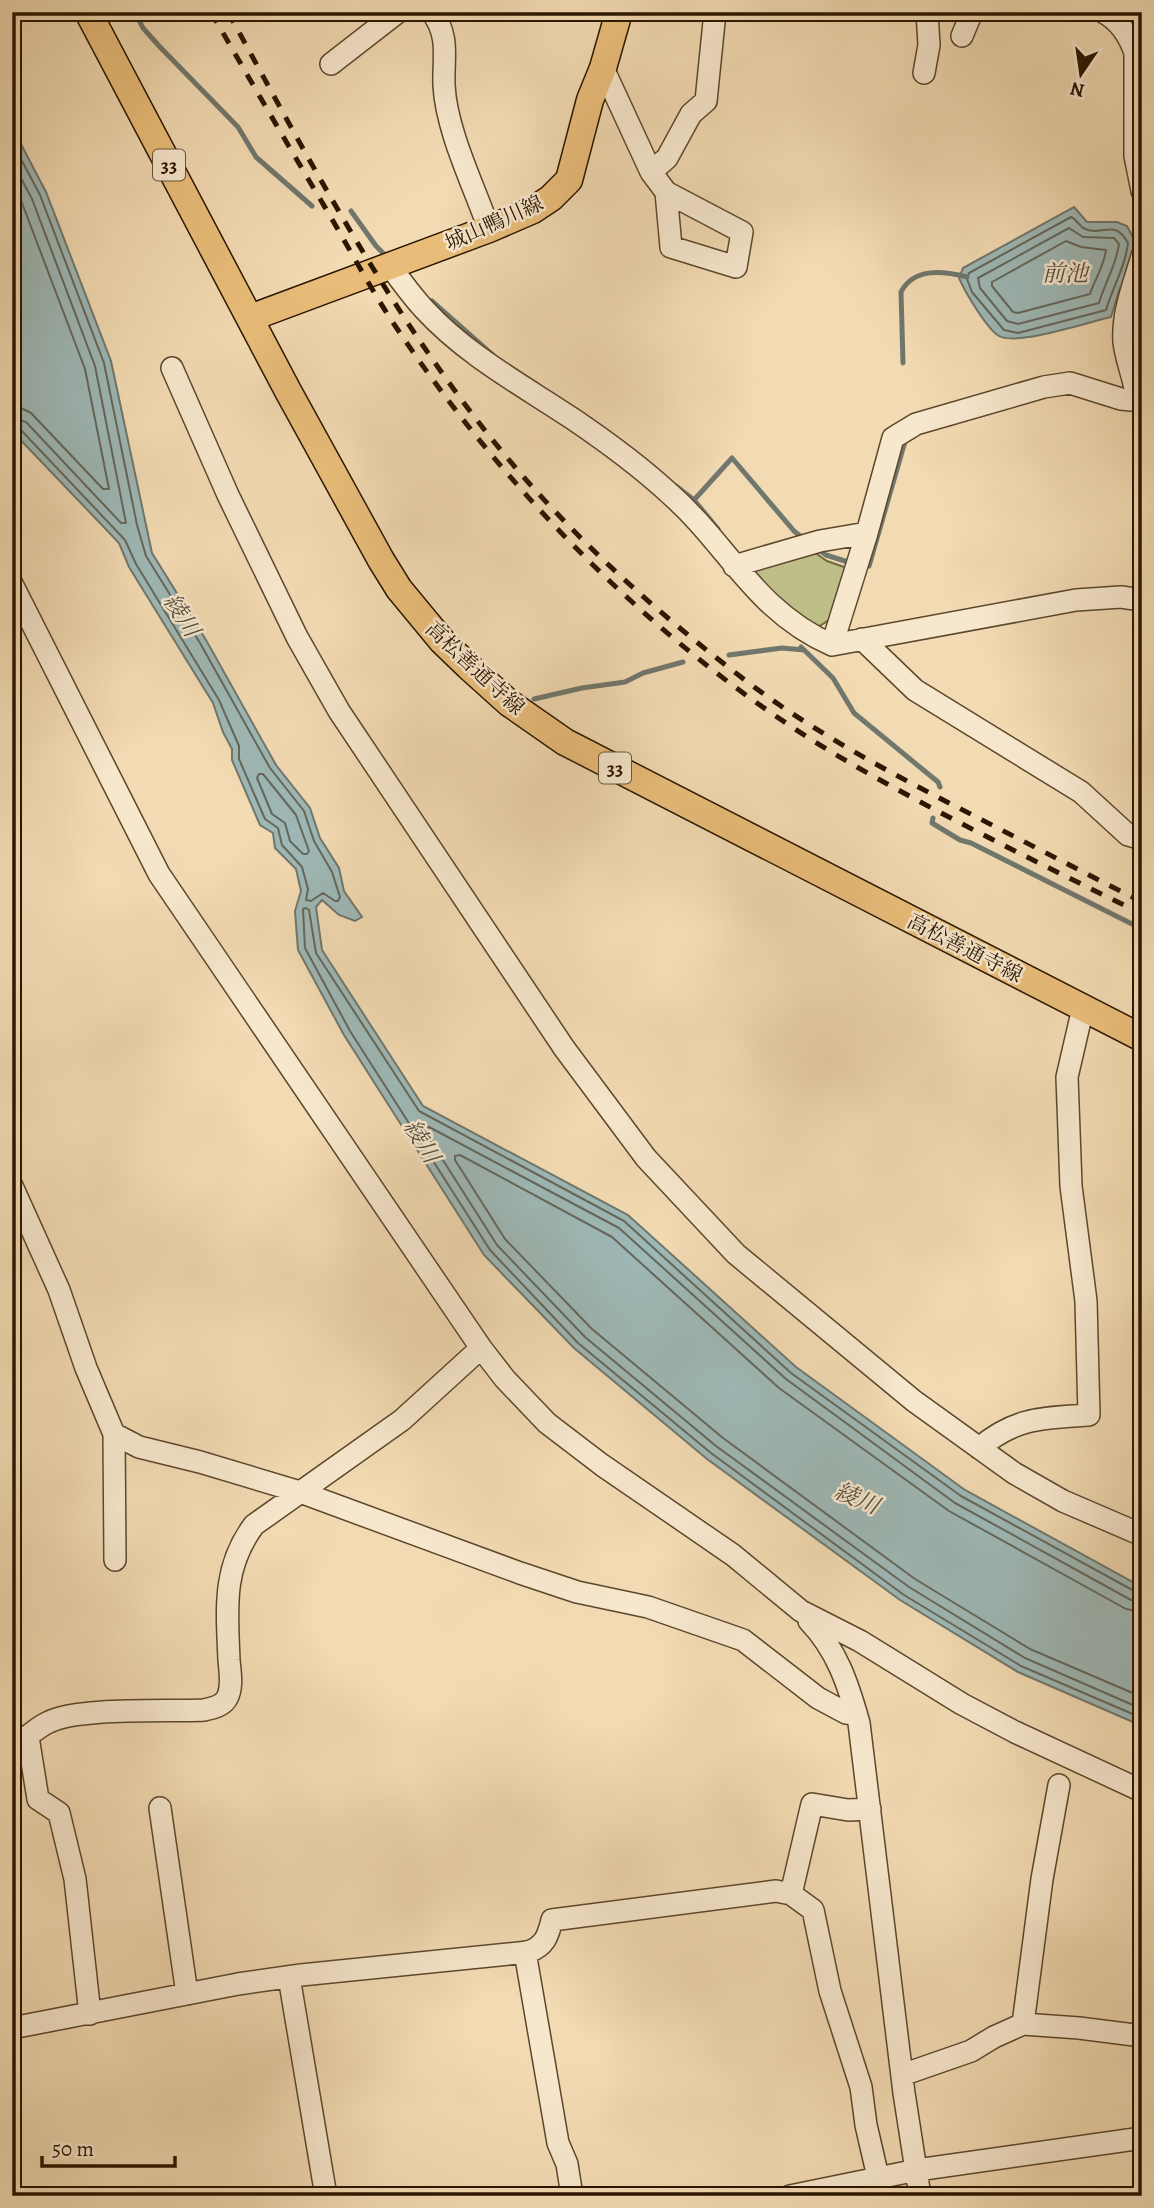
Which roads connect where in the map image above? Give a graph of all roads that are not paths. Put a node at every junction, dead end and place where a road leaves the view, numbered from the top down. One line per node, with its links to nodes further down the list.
1 (88, 12): 19 (main road, 高松善通寺線 / 33)
2 (398, 12): 10 (street)
3 (432, 12): 16 (street)
4 (619, 12): 11 (main road, 城山鴨川線)
5 (715, 12): 13 (street)
6 (927, 12): 12 (street)
7 (972, 12): 9 (street)
8 (1103, 12): 14 (street)
9 (962, 36)
10 (331, 64)
11 (603, 68): 13 (street); 16 (main road, 城山鴨川線)
12 (924, 73)
13 (651, 172): 15 (street)
14 (1142, 191)
15 (666, 192)
16 (489, 229): 18 (main road, 城山鴨川線)
17 (1142, 256): 21 (street)
18 (391, 267): 19 (main road, 城山鴨川線); 23 (street)
19 (250, 318): 29 (main road, 高松善通寺線 / 33)
20 (172, 368): 34 (street)
21 (1138, 396): 22 (street)
22 (867, 533): 23 (street); 27 (street)
23 (734, 566): 27 (street)
24 (12, 584): 32 (street)
25 (1142, 600): 26 (street)
26 (862, 639): 27 (street); 28 (street)
27 (832, 645)
28 (1142, 839)
29 (1083, 1008): 30 (main road, 高松善通寺線 / 33); 34 (street)
30 (1142, 1038)
31 (12, 1186): 33 (street)
32 (481, 1348): 35 (street); 38 (street)
33 (114, 1434): 35 (street); 37 (street)
34 (979, 1448): 36 (street)
35 (300, 1492): 39 (street); 40 (street)
36 (1142, 1535)
37 (115, 1560)
38 (800, 1611): 39 (street); 42 (street)
39 (856, 1714): 44 (street)
40 (20, 1740): 49 (street)
41 (1059, 1785): 50 (street)
42 (1142, 1791)
43 (160, 1808): 48 (street)
44 (870, 1809): 45 (street); 53 (street)
45 (791, 1894): 46 (street); 56 (street)
46 (525, 1952): 47 (street); 58 (street)
47 (289, 1977): 48 (street); 57 (street)
48 (187, 1994): 49 (street)
49 (90, 2014): 51 (street)
50 (1023, 2025): 52 (street); 53 (street)
51 (12, 2028)
52 (1142, 2036)
53 (902, 2075): 55 (street)
54 (1142, 2138): 55 (street)
55 (917, 2170): 56 (street); 60 (street)
56 (878, 2177): 59 (street)
57 (326, 2196)
58 (572, 2196)
59 (790, 2196)
60 (920, 2196)

